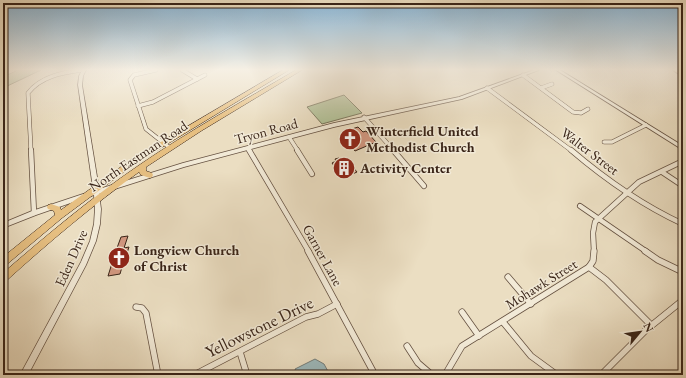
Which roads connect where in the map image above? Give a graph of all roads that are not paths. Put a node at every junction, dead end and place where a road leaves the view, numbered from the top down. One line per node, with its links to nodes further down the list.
1 (32, 88): 35 (street)
2 (80, 88): 31 (street, Eden Drive)
3 (133, 88): 10 (street)
4 (180, 88): 10 (street)
5 (256, 88): 12 (main road, North Eastman Road)
6 (269, 88): 13 (main road, North Eastman Road)
7 (487, 88): 14 (street, Tryon Road); 30 (street, Walter Street)
8 (541, 88): 11 (street)
9 (586, 88): 15 (street)
10 (138, 106): 17 (street)
11 (588, 109)
12 (213, 113): 13 (main road); 17 (main road, North Eastman Road)
13 (220, 117): 19 (main road, North Eastman Road)
14 (364, 118): 16 (street, Tryon Road); 27 (street)
15 (646, 125): 18 (street); 21 (street)
16 (289, 137): 20 (street, Tryon Road); 25 (street)
17 (163, 142): 19 (street); 31 (main road, North Eastman Road)
18 (604, 142)
19 (170, 148): 23 (main road, North Eastman Road)
20 (248, 148): 26 (street, Tryon Road); 46 (street, Garner Lane)
21 (683, 148)
22 (683, 161): 24 (street)
23 (142, 166): 26 (main road); 29 (main road, North Eastman Road)
24 (662, 172): 28 (street); 30 (street)
25 (312, 174)
26 (150, 175): 29 (street, Tryon Road)
27 (424, 186)
28 (683, 186)
29 (113, 187): 31 (main road, North Eastman Road)
30 (628, 192): 37 (street); 38 (street, Walter Street)
31 (97, 193): 32 (main road, North Eastman Road); 43 (main road, North Eastman Road); 55 (street, Eden Drive)
32 (85, 196): 34 (street); 36 (main road, North Eastman Road)
33 (580, 206): 37 (street)
34 (51, 207): 35 (street); 36 (main road)
35 (34, 213): 39 (street)
36 (59, 216): 40 (main road, North Eastman Road)
37 (598, 219): 41 (street, Mohawk Street); 42 (street)
38 (683, 224)
39 (3, 226)
40 (3, 262)
41 (589, 267): 47 (street, Mohawk Street); 51 (street)
42 (683, 272)
43 (5, 274)
44 (508, 277): 47 (street)
45 (683, 300): 51 (street)
46 (337, 304): 54 (street, Yellowstone Drive); 59 (street, Garner Lane)
47 (531, 304): 50 (street, Mohawk Street)
48 (136, 307): 56 (street)
49 (462, 312): 52 (street)
50 (503, 322): 52 (street, Mohawk Street); 62 (street)
51 (651, 325): 63 (street)
52 (480, 336): 61 (street, Mohawk Street)
53 (407, 346): 60 (street)
54 (240, 352): 57 (street, Yellowstone Drive); 58 (street)
55 (24, 375)
56 (158, 375)
57 (194, 375)
58 (247, 375)
59 (375, 375)
60 (432, 375)
61 (445, 375)
62 (557, 375)
63 (601, 375)

